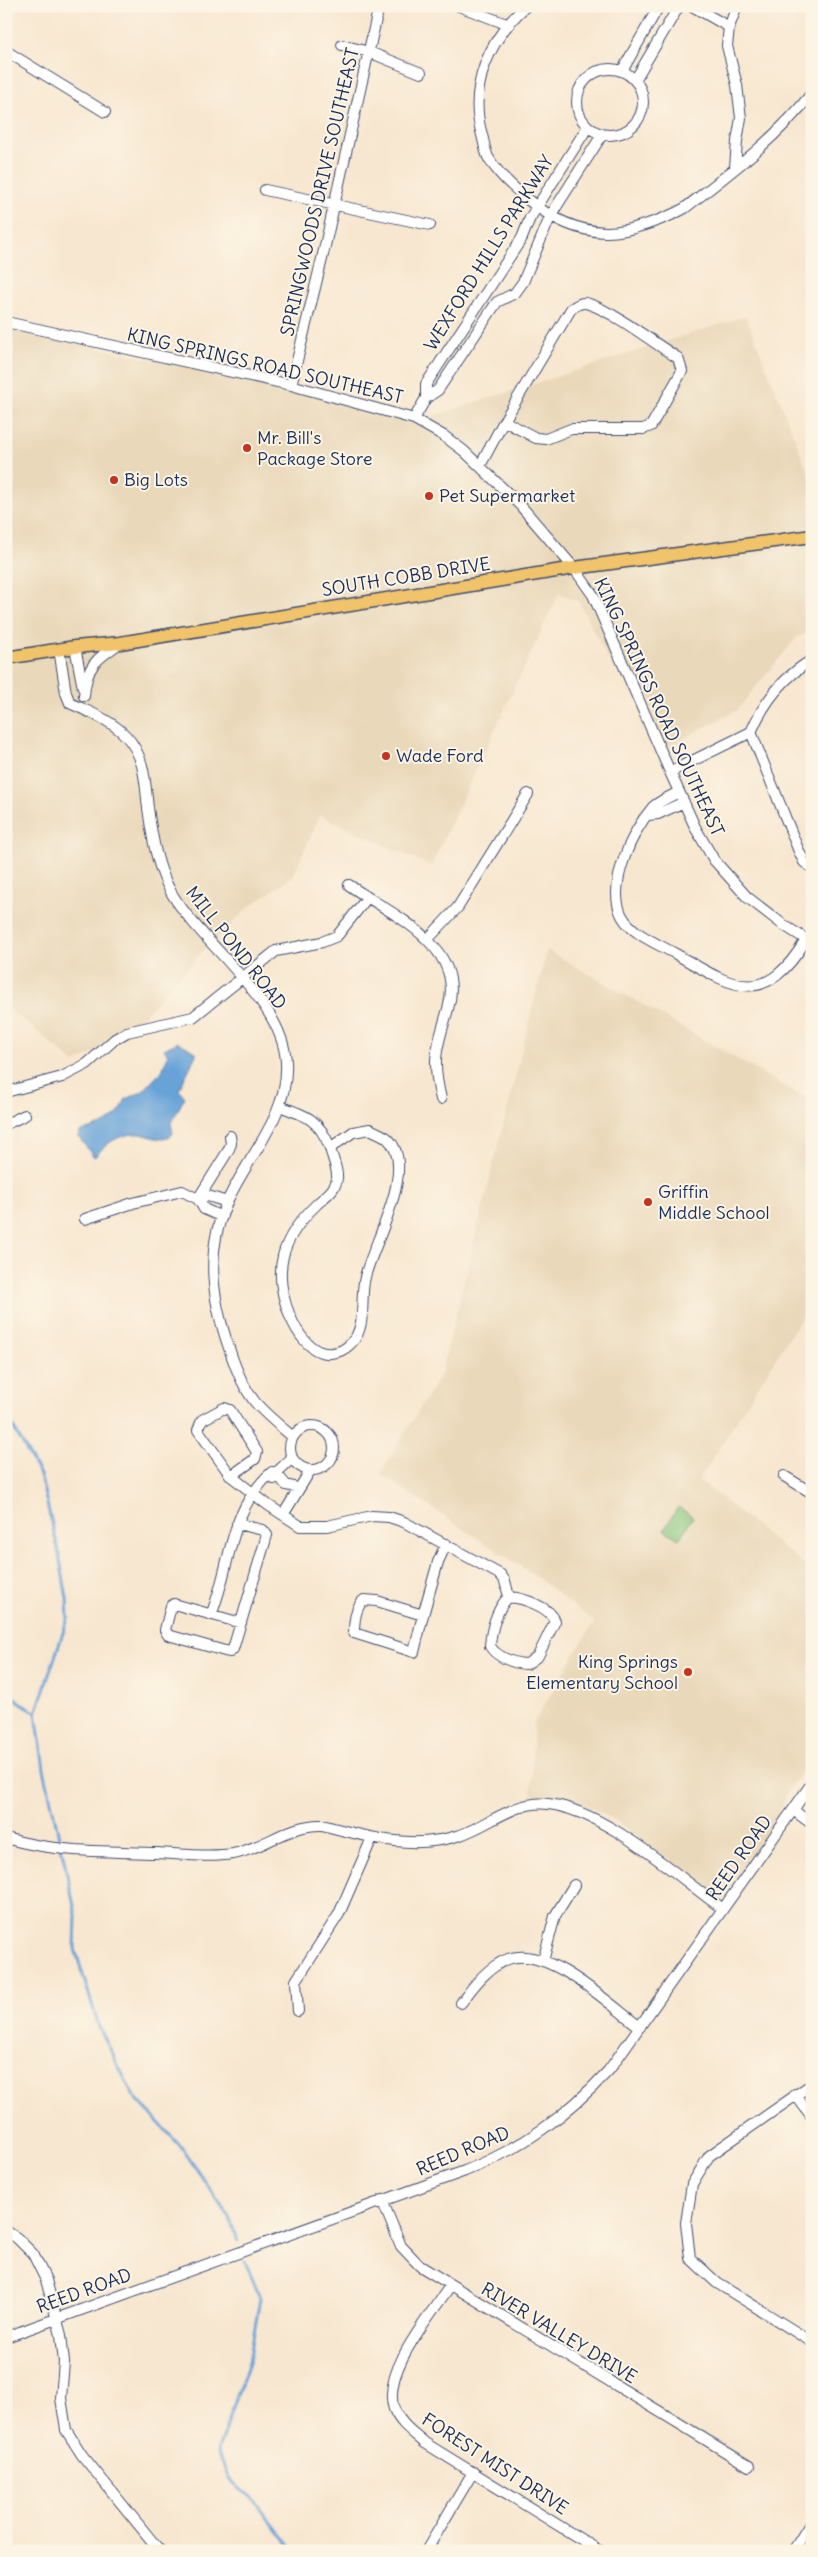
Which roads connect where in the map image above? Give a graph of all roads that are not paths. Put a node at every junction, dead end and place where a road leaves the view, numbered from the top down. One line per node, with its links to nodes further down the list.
1 (379, 6): 12 (street, SPRINGWOODS DRIVE SOUTHEAST)
2 (459, 6): 8 (street)
3 (526, 6): 8 (street)
4 (659, 6): 13 (street)
5 (679, 6): 15 (street)
6 (692, 6): 9 (street)
7 (737, 6): 9 (street)
8 (509, 26): 23 (street)
9 (729, 27): 20 (street)
10 (342, 45): 12 (street)
11 (6, 51): 17 (street)
12 (369, 52): 14 (street); 22 (street, SPRINGWOODS DRIVE SOUTHEAST)
13 (622, 71): 15 (street); 18 (street)
14 (422, 73)
15 (635, 80): 19 (street)
16 (812, 93): 20 (street)
17 (105, 112)
18 (587, 128): 19 (street); 23 (street, WEXFORD HILLS PARKWAY)
19 (602, 136): 24 (street, WEXFORD HILLS PARKWAY)
20 (735, 168): 24 (street)
21 (265, 190): 22 (street)
22 (334, 205): 25 (street); 29 (street, SPRINGWOODS DRIVE SOUTHEAST)
23 (536, 207): 24 (street); 27 (street, WEXFORD HILLS PARKWAY)
24 (551, 215): 28 (street, WEXFORD HILLS PARKWAY)
25 (430, 225)
26 (6, 322): 29 (street, KING SPRINGS ROAD SOUTHEAST)
27 (462, 331): 28 (street); 30 (street, WEXFORD HILLS PARKWAY)
28 (473, 338): 30 (street, WEXFORD HILLS PARKWAY)
29 (291, 385): 31 (street, KING SPRINGS ROAD SOUTHEAST)
30 (426, 398): 31 (street, WEXFORD HILLS PARKWAY)
31 (414, 419): 33 (street, KING SPRINGS ROAD SOUTHEAST)
32 (504, 421): 32 (street); 33 (street)
33 (480, 466): 35 (street, KING SPRINGS ROAD SOUTHEAST)
34 (812, 536): 35 (main road, SOUTH COBB DRIVE)
35 (574, 568): 36 (main road, SOUTH COBB DRIVE); 44 (street, KING SPRINGS ROAD SOUTHEAST)
36 (120, 643): 37 (main road, SOUTH COBB DRIVE); 41 (street)
37 (75, 647): 38 (main road, SOUTH COBB DRIVE); 41 (street)
38 (59, 649): 39 (main road, SOUTH COBB DRIVE); 42 (street, MILL POND ROAD)
39 (6, 658)
40 (812, 660): 43 (street)
41 (84, 696): 42 (street)
42 (82, 708): 52 (street, MILL POND ROAD)
43 (750, 732): 44 (street); 47 (street)
44 (670, 772): 46 (street, KING SPRINGS ROAD SOUTHEAST)
45 (528, 794): 50 (street)
46 (682, 797): 51 (street, KING SPRINGS ROAD SOUTHEAST); 51 (street)
47 (812, 868)
48 (349, 885): 49 (street)
49 (367, 898): 50 (street); 52 (street)
50 (428, 939): 54 (street)
51 (809, 941)
52 (241, 978): 53 (street); 55 (street, MILL POND ROAD)
53 (6, 1092)
54 (441, 1099)
55 (279, 1106): 59 (street); 61 (street, MILL POND ROAD)
56 (25, 1115): 57 (street)
57 (6, 1124)
58 (230, 1136): 60 (street)
59 (330, 1148): 59 (street)
60 (198, 1199): 61 (street); 62 (street); 63 (street)
61 (227, 1202): 62 (street, MILL POND ROAD)
62 (222, 1217): 64 (street, MILL POND ROAD)
63 (85, 1220)
64 (293, 1437): 65 (street); 66 (street)
65 (292, 1458): 66 (street); 67 (street)
66 (310, 1471): 70 (street)
67 (276, 1473): 70 (street); 71 (street)
68 (232, 1476): 68 (street); 71 (street)
69 (784, 1476): 72 (street)
70 (298, 1488): 73 (street)
71 (253, 1493): 73 (street); 74 (street)
72 (812, 1493)
73 (283, 1515): 75 (street)
74 (237, 1524): 77 (street); 79 (street)
75 (446, 1544): 76 (street); 78 (street)
76 (509, 1597): 76 (street)
77 (211, 1614): 79 (street); 79 (street)
78 (424, 1615): 78 (street)
79 (241, 1623)
80 (812, 1782): 81 (street, REED ROAD)
81 (793, 1810): 82 (street); 86 (street, REED ROAD)
82 (812, 1824)
83 (6, 1838): 84 (street)
84 (372, 1838): 86 (street); 89 (street)
85 (574, 1885): 87 (street)
86 (723, 1909): 90 (street, REED ROAD)
87 (543, 1961): 88 (street); 90 (street)
88 (460, 2004)
89 (298, 2011)
90 (640, 2027): 94 (street, REED ROAD)
91 (812, 2084): 92 (street)
92 (795, 2094): 93 (street); 99 (street)
93 (812, 2117)
94 (382, 2200): 96 (street, RIVER VALLEY DRIVE); 97 (street, REED ROAD)
95 (6, 2231): 97 (street)
96 (450, 2286): 100 (street, RIVER VALLEY DRIVE); 101 (street, FOREST MIST DRIVE)
97 (57, 2319): 98 (street, REED ROAD); 103 (street)
98 (6, 2337)
99 (812, 2342)
100 (749, 2466)
101 (473, 2472): 104 (street); 105 (street, FOREST MIST DRIVE)
102 (812, 2521): 106 (street)
103 (160, 2551)
104 (426, 2551)
105 (600, 2551)
106 (793, 2551)

